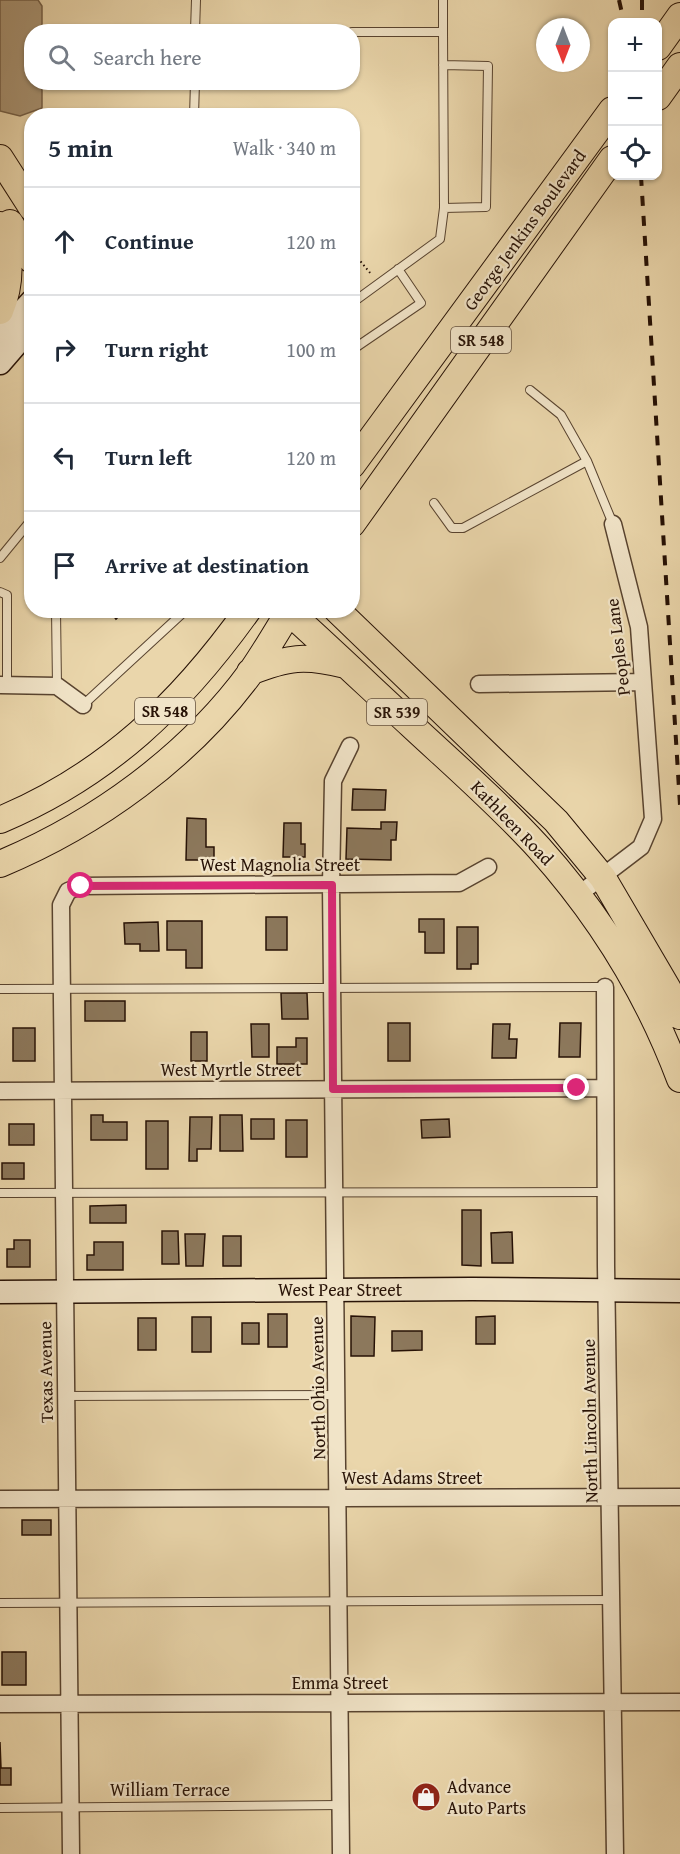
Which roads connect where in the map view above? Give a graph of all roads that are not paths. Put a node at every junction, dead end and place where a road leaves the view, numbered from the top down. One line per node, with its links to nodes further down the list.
1 (196, 0): 3 (lane)
2 (443, 0): 5 (lane)
3 (195, 24)
4 (360, 32): 5 (lane)
5 (443, 32): 6 (lane)
6 (443, 66): 14 (lane); 14 (lane)
7 (195, 90): 8 (lane)
8 (194, 108)
9 (608, 115): 26 (main road, George Jenkins Boulevard / SR 548)
10 (0, 158): 12 (main road)
11 (608, 165): 29 (main road, George Jenkins Boulevard / SR 548)
12 (24, 196)
13 (0, 208): 16 (main road)
14 (444, 208): 17 (lane)
15 (0, 225): 20 (main road)
16 (24, 247)
17 (398, 269): 18 (lane); 23 (lane)
18 (360, 297)
19 (24, 310): 21 (street)
20 (0, 311)
21 (0, 335)
22 (24, 335): 24 (street)
23 (360, 345)
24 (0, 363)
25 (530, 390): 27 (lane, Peoples Lane)
26 (360, 454)
27 (587, 461): 28 (lane); 30 (lane, Peoples Lane)
28 (434, 503)
29 (360, 513)
30 (613, 524): 42 (street, Peoples Lane)
31 (24, 529): 32 (lane)
32 (0, 558)
33 (0, 592): 44 (lane)
34 (56, 618): 45 (lane)
35 (177, 618): 46 (lane)
36 (242, 618): 48 (main road, SR 548)
37 (285, 618): 41 (main road, SR 548)
38 (296, 618): 40 (main road, Kathleen Road / SR 539)
39 (345, 618): 51 (main road, Kathleen Road / SR 539)
40 (346, 665): 41 (main road); 54 (main road, Kathleen Road / SR 539)
41 (250, 672): 49 (main road, SR 548)
42 (643, 682): 43 (street); 51 (street, Peoples Lane)
43 (479, 684)
44 (3, 685): 45 (street)
45 (57, 686): 46 (street)
46 (83, 705)
47 (350, 746): 52 (street, North Ohio Avenue)
48 (0, 820)
49 (0, 864)
50 (488, 867): 52 (street, West Magnolia Street)
51 (603, 878): 54 (street, Peoples Lane); 59 (main road, Kathleen Road / SR 539)
52 (332, 885): 53 (street, West Magnolia Street); 55 (street, North Ohio Avenue)
53 (68, 891): 57 (street, Texas Avenue)
54 (578, 895): 60 (main road, Kathleen Road / SR 539)
55 (332, 987): 56 (lane); 57 (lane); 62 (street, North Ohio Avenue)
56 (605, 987): 61 (street, North Lincoln Avenue)
57 (62, 988): 58 (lane); 64 (street, Texas Avenue)
58 (0, 989)
59 (680, 1016)
60 (680, 1079)
61 (605, 1088): 62 (street, West Myrtle Street); 66 (street, North Lincoln Avenue)
62 (333, 1089): 64 (street, West Myrtle Street); 65 (street, North Ohio Avenue)
63 (0, 1091): 64 (street, West Myrtle Street)
64 (62, 1091): 68 (street, Texas Avenue)
65 (335, 1192): 66 (lane); 68 (lane); 69 (street, North Ohio Avenue)
66 (606, 1192): 70 (street, North Lincoln Avenue)
67 (0, 1193): 68 (lane)
68 (63, 1193): 73 (street, Texas Avenue)
69 (336, 1290): 70 (street, West Pear Street); 73 (street, West Pear Street); 74 (street, North Ohio Avenue)
70 (607, 1291): 71 (street, West Pear Street); 77 (street, North Lincoln Avenue)
71 (680, 1291)
72 (0, 1292): 73 (street, West Pear Street)
73 (64, 1292): 75 (street, Texas Avenue)
74 (338, 1395): 75 (lane); 76 (street, North Ohio Avenue)
75 (65, 1396): 79 (street, Texas Avenue)
76 (338, 1497): 77 (street, West Adams Street); 79 (street, West Adams Street); 82 (street, North Ohio Avenue)
77 (611, 1497): 78 (street, West Adams Street); 81 (street, North Lincoln Avenue)
78 (680, 1497)
79 (66, 1499): 80 (street, West Adams Street); 83 (street, Texas Avenue)
80 (0, 1500)
81 (612, 1600): 82 (lane); 85 (street, North Lincoln Avenue)
82 (339, 1601): 83 (lane); 87 (street, North Ohio Avenue)
83 (68, 1602): 84 (lane); 89 (street, Texas Avenue)
84 (0, 1603)
85 (614, 1701): 86 (street, Emma Street); 87 (street, Emma Street); 95 (street, North Lincoln Avenue)
86 (680, 1702)
87 (340, 1703): 89 (street, Emma Street); 90 (street, North Ohio Avenue)
88 (0, 1704): 89 (street, Emma Street)
89 (69, 1704): 91 (street, Texas Avenue)
90 (341, 1805): 91 (lane, William Terrace); 94 (street, North Ohio Avenue)
91 (70, 1807): 92 (lane, William Terrace); 93 (street, Texas Avenue)
92 (0, 1808)
93 (70, 1854)
94 (341, 1854)
95 (615, 1854)

